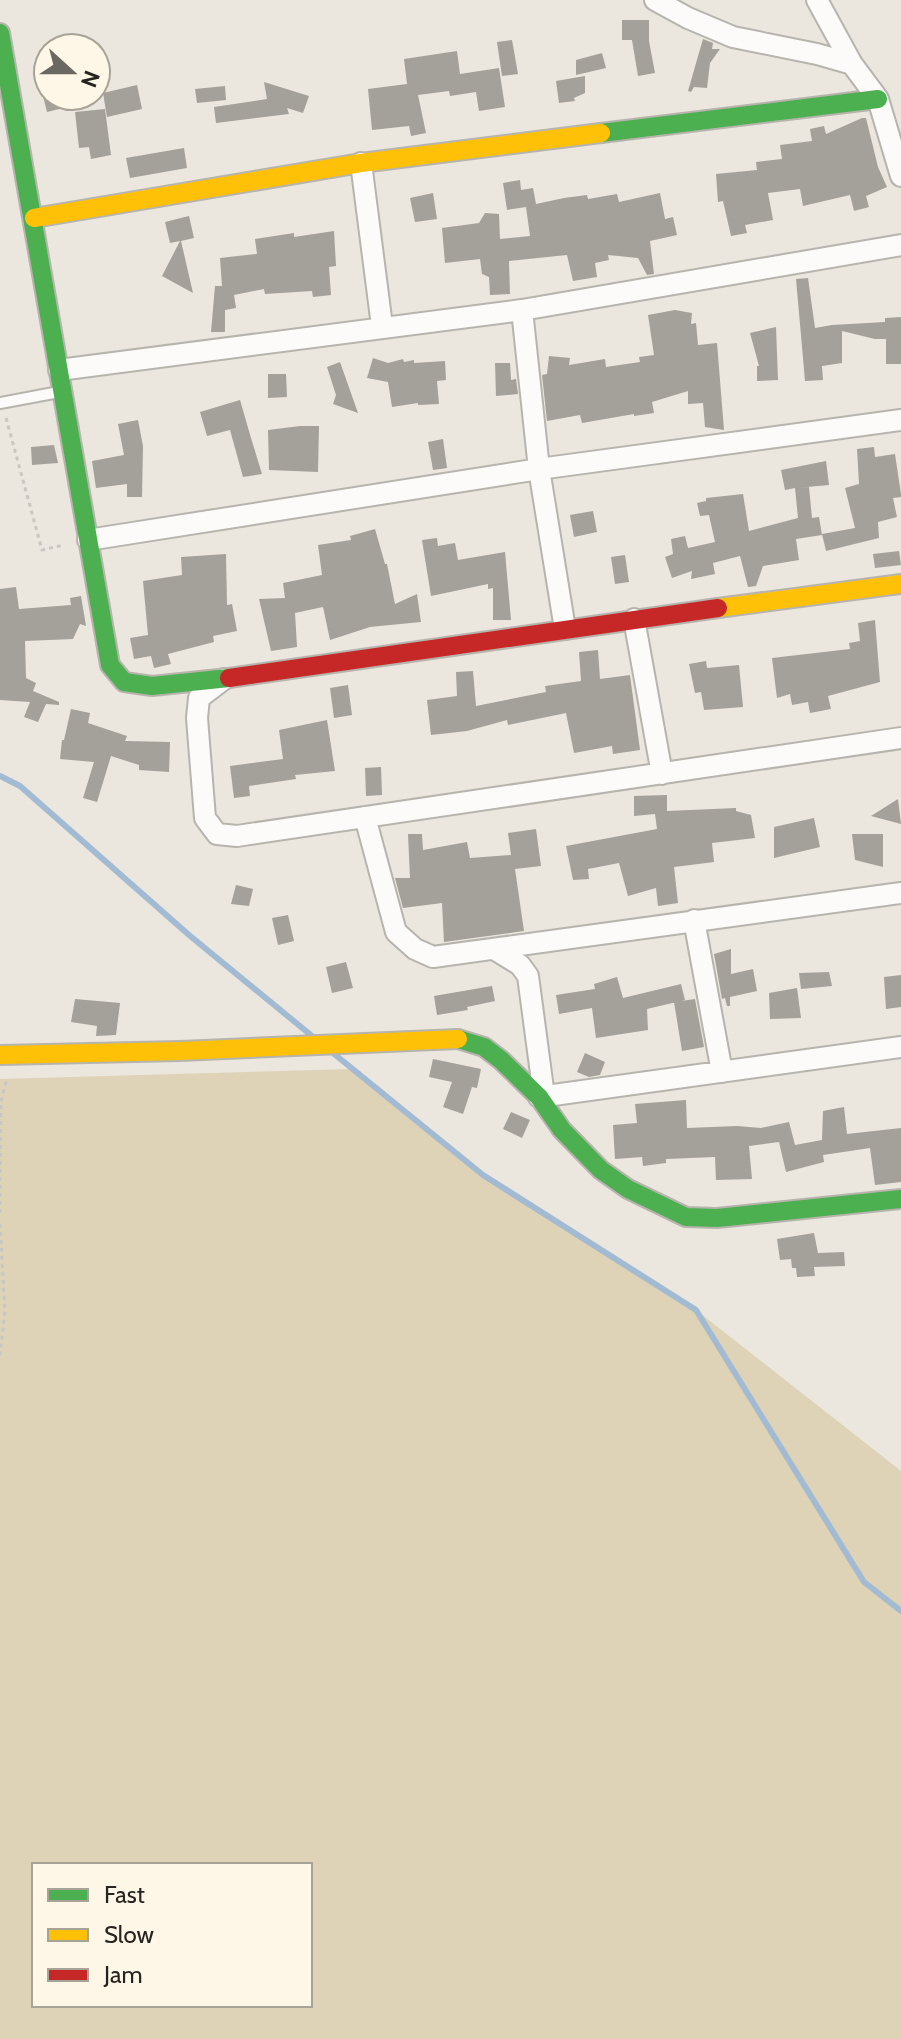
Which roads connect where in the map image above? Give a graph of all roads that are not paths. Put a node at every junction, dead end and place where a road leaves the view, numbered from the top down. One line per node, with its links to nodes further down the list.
1 (655, 0): 5 (street)
2 (817, 0): 5 (street)
3 (0, 33): 4 (street)
4 (2, 62): 9 (street)
5 (852, 64): 6 (street)
6 (878, 99): 7 (street); 8 (street)
7 (361, 163): 9 (street); 12 (street)
8 (901, 176)
9 (34, 218): 13 (street)
10 (901, 245): 11 (street)
11 (522, 310): 12 (street); 17 (street)
12 (382, 326): 13 (street)
13 (59, 370): 14 (street)
14 (61, 392): 15 (lane); 18 (street)
15 (1, 402)
16 (901, 420): 17 (street)
17 (539, 469): 18 (street); 21 (street)
18 (88, 540): 22 (street)
19 (901, 584): 20 (street)
20 (634, 619): 21 (street); 24 (street)
21 (565, 629): 22 (street)
22 (224, 679): 25 (street)
23 (901, 738): 24 (street)
24 (662, 774): 25 (street)
25 (365, 817): 28 (street)
26 (901, 893): 27 (street)
27 (694, 920): 28 (street); 31 (street)
28 (494, 949): 32 (street)
29 (901, 1047): 31 (street)
30 (6, 1055): 32 (street)
31 (722, 1072): 32 (street)
32 (541, 1097): 33 (street)
33 (901, 1199)

